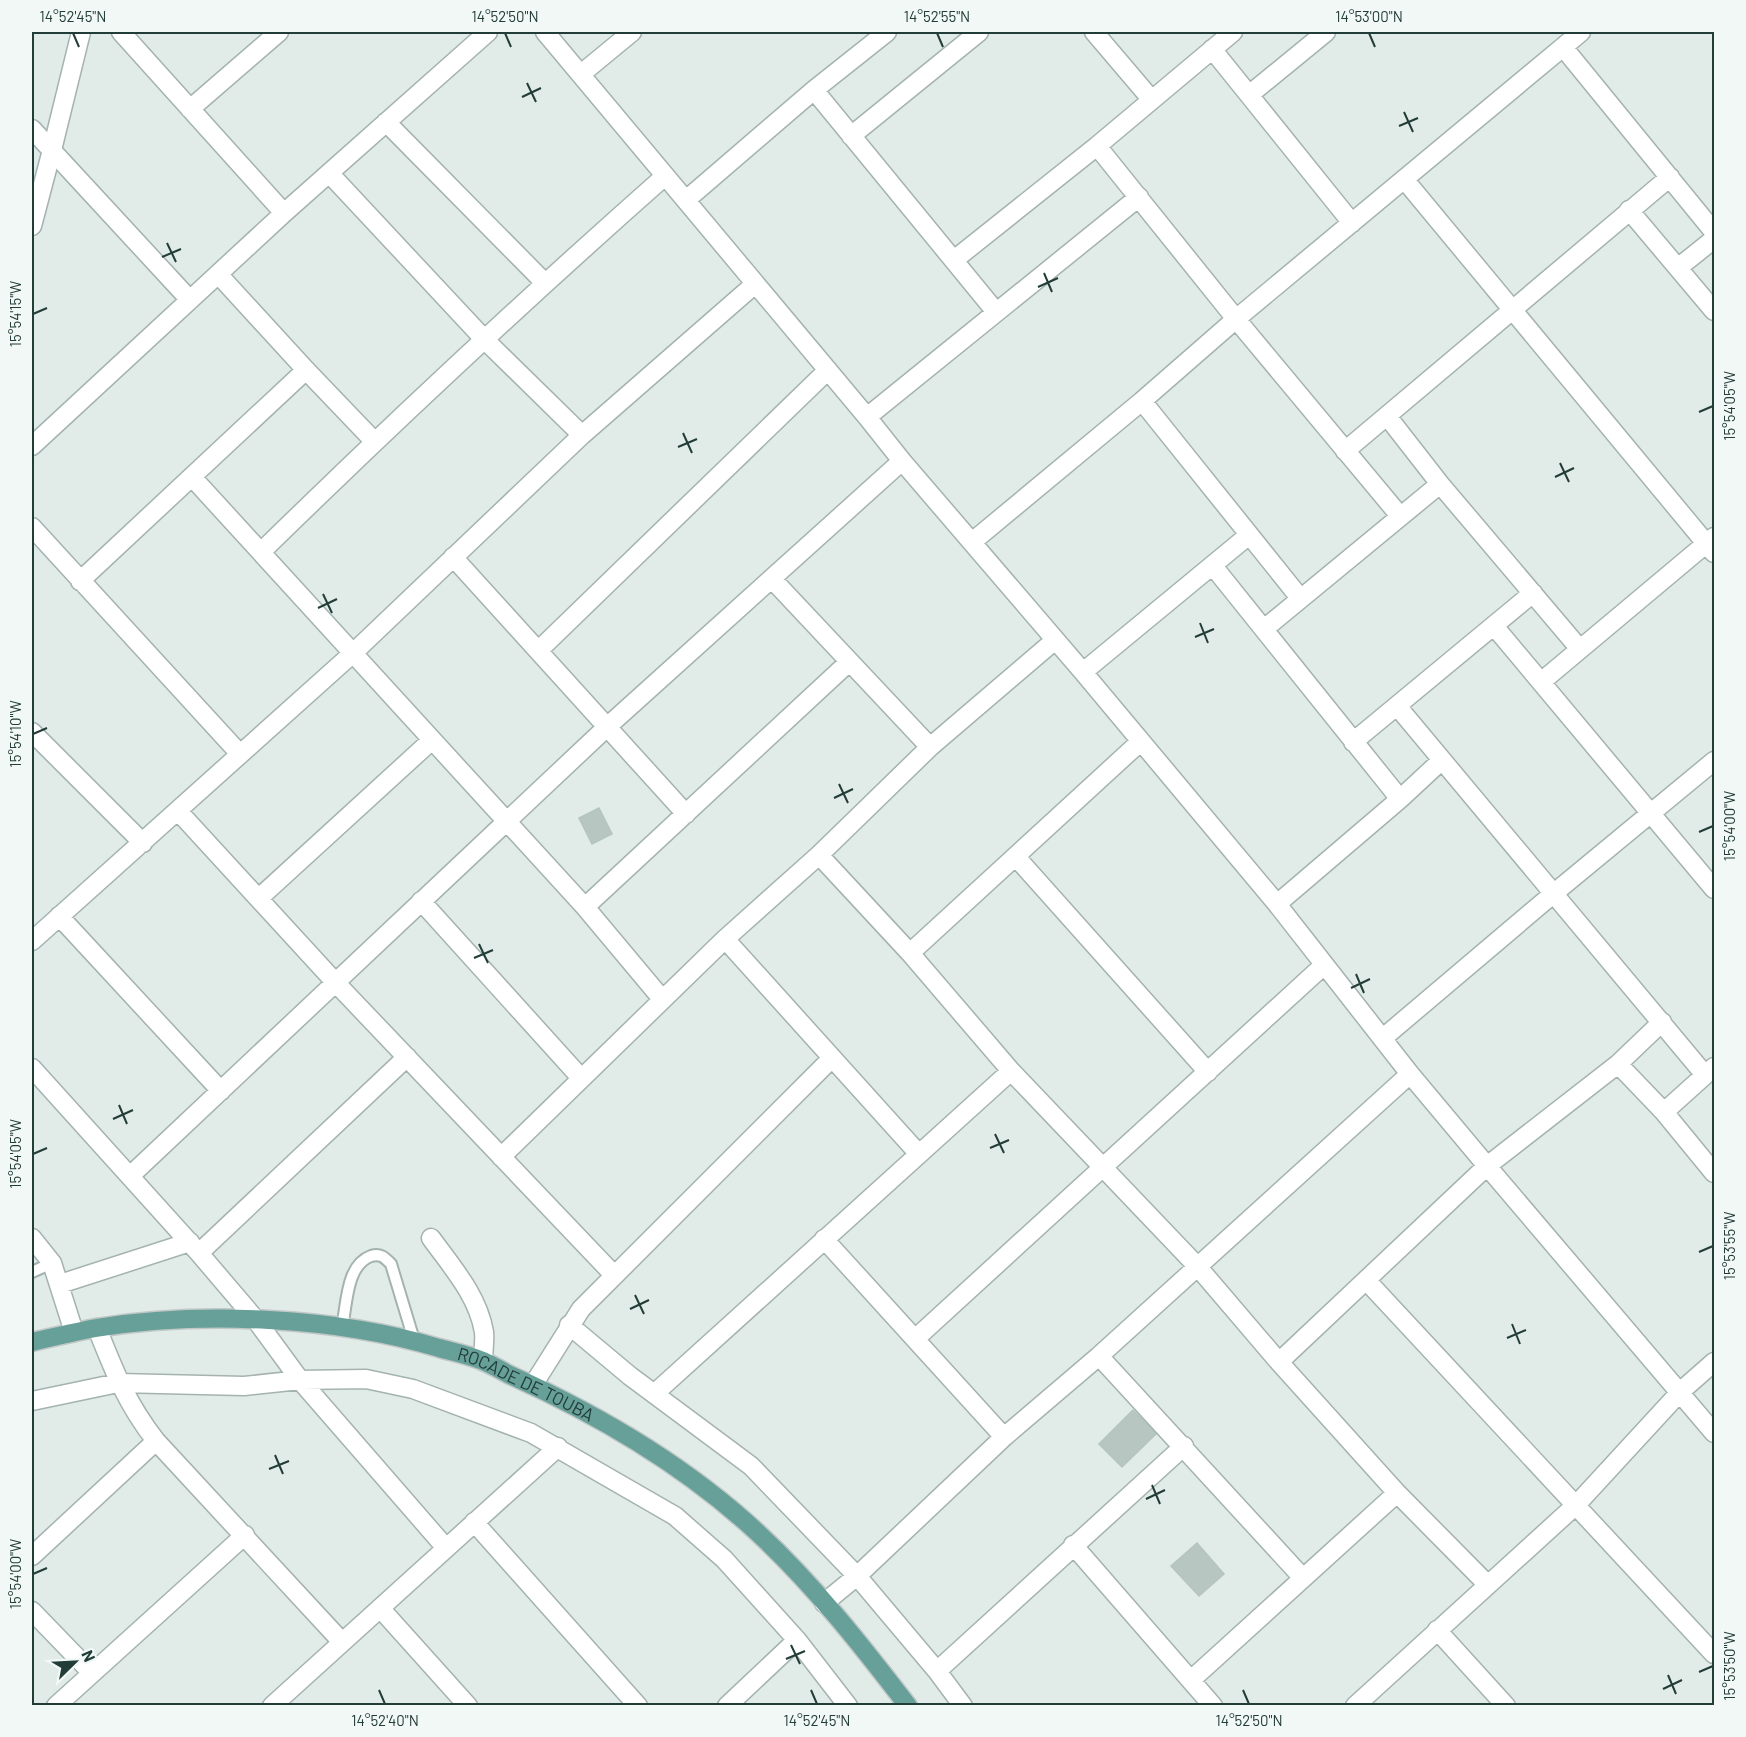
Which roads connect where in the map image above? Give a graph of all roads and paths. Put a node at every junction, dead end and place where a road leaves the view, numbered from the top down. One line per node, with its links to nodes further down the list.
1 (81, 32): 24 (street)
2 (121, 32): 19 (street)
3 (279, 32): 19 (street)
4 (488, 32): 20 (street)
5 (545, 32): 15 (street)
6 (632, 32): 15 (street)
7 (887, 32): 16 (street)
8 (979, 32): 22 (street)
9 (1094, 32): 18 (street)
10 (1233, 32): 14 (street)
11 (1326, 32): 17 (street)
12 (1581, 32): 13 (street)
13 (1563, 46): 27 (street); 28 (street)
14 (1212, 49): 17 (street); 18 (street)
15 (581, 74): 26 (street)
16 (814, 90): 22 (street); 30 (street)
17 (1249, 94): 33 (street)
18 (1151, 99): 23 (street)
19 (190, 109): 32 (street)
20 (387, 122): 25 (street); 40 (street)
21 (32, 129): 24 (street)
22 (851, 135): 37 (street)
23 (1097, 146): 29 (street); 37 (street)
24 (52, 150): 34 (street); 42 (street)
25 (329, 173): 32 (street); 47 (street)
26 (665, 176): 30 (street); 40 (street)
27 (1670, 177): 31 (street); 35 (street)
28 (1404, 179): 33 (street); 43 (street)
29 (1139, 197): 45 (street); 46 (street)
30 (686, 200): 41 (street)
31 (1629, 210): 38 (street); 43 (street)
32 (284, 213): 39 (street)
33 (1352, 223): 46 (street)
34 (32, 226)
35 (1714, 232)
36 (1714, 239): 38 (street)
37 (954, 260): 45 (street)
38 (1679, 267): 44 (street)
39 (218, 273): 42 (street); 49 (street)
40 (544, 282): 47 (street)
41 (755, 284): 48 (street); 53 (street)
42 (189, 300): 55 (street)
43 (1512, 309): 51 (street); 64 (street)
44 (1714, 311)
45 (996, 312): 52 (street)
46 (1236, 319): 50 (street); 56 (street)
47 (485, 340): 53 (street); 54 (street)
48 (828, 369): 52 (street); 76 (street)
49 (306, 370): 54 (street); 58 (street)
50 (1142, 401): 62 (street); 63 (street)
51 (1387, 416): 56 (street); 59 (street)
52 (867, 417): 57 (street)
53 (582, 435): 66 (street)
54 (374, 441): 65 (street)
55 (32, 446)
56 (1345, 451): 60 (street)
57 (902, 461): 63 (street); 68 (street)
58 (192, 477): 65 (street); 69 (street)
59 (1440, 484): 60 (street); 70 (street)
60 (1400, 516): 71 (street)
61 (32, 528): 69 (street)
62 (1249, 535): 67 (street); 71 (street)
63 (972, 542): 74 (street)
64 (1712, 544): 75 (street)
65 (261, 552): 77 (street)
66 (453, 557): 76 (street); 77 (street)
67 (1213, 566): 73 (street); 79 (street)
68 (772, 579): 78 (street); 82 (street)
69 (80, 581): 88 (street)
70 (1533, 593): 72 (street); 75 (street)
71 (1300, 598): 73 (street)
72 (1494, 626): 80 (street); 81 (street)
73 (1264, 629): 86 (street)
74 (1054, 641): 79 (street); 87 (street)
75 (1579, 648): 80 (street)
76 (539, 650): 82 (street)
77 (352, 654): 84 (street); 88 (street)
78 (849, 662): 87 (street); 93 (street)
79 (1083, 672): 85 (street)
80 (1541, 682): 94 (street)
81 (1397, 706): 86 (street); 89 (street)
82 (608, 726): 93 (street); 95 (street)
83 (32, 732): 96 (street)
84 (432, 740): 95 (street); 101 (street)
85 (1140, 742): 98 (street); 103 (street)
86 (1353, 742): 91 (street)
87 (930, 747): 97 (street)
88 (240, 754): 92 (street)
89 (1442, 760): 91 (street); 100 (street)
90 (1714, 760): 94 (street)
91 (1400, 799): 103 (street)
92 (178, 811): 96 (street); 101 (street)
93 (686, 813): 104 (street)
94 (1651, 814): 99 (street); 100 (street)
95 (507, 822): 102 (street); 104 (street)
96 (143, 843): 105 (street)
97 (819, 855): 106 (street); 108 (street)
98 (1016, 857): 108 (street); 120 (street)
99 (1714, 889)
100 (1552, 894): 112 (street); 113 (street)
101 (259, 898): 110 (street)
102 (422, 901): 110 (street); 122 (street)
103 (1276, 904): 109 (street)
104 (585, 907): 111 (street)
105 (59, 916): 107 (street); 123 (street)
106 (725, 939): 111 (street); 115 (street)
107 (32, 941)
108 (910, 953): 118 (street)
109 (1324, 965): 113 (street); 120 (street)
110 (335, 982): 114 (street); 123 (street)
111 (662, 999): 122 (street)
112 (1662, 1022): 116 (street); 119 (street)
113 (1383, 1038): 121 (street)
114 (406, 1057): 126 (street); 134 (street)
115 (832, 1058): 125 (street); 138 (street)
116 (1618, 1064): 124 (street); 128 (street)
117 (32, 1068): 130 (street)
118 (1011, 1071): 125 (street); 127 (street)
119 (1710, 1071): 124 (street)
120 (1208, 1072): 127 (street)
121 (1410, 1074): 128 (street); 136 (street)
122 (581, 1078): 126 (street)
123 (221, 1091): 130 (street)
124 (1664, 1112): 129 (street)
125 (918, 1153): 133 (street)
126 (501, 1157): 138 (street)
127 (1102, 1166): 136 (street); 146 (street)
128 (1487, 1166): 139 (street); 156 (street)
129 (1714, 1173)
130 (130, 1176): 134 (street)
131 (32, 1238): 135 (street)
132 (431, 1238): 150 (street)
133 (824, 1239): 146 (street); 157 (street)
134 (195, 1247): 140 (street); 141 (street)
135 (52, 1263): 137 (lane); 140 (street)
136 (1197, 1266): 149 (street); 151 (street)
137 (32, 1272)
138 (614, 1275): 142 (street)
139 (1366, 1280): 151 (street); 165 (street)
140 (60, 1284): 145 (street)
141 (255, 1320): 143 (main road, ROCADE DE TOUBA); 144 (main road, ROCADE DE TOUBA); 153 (street)
142 (569, 1325): 155 (street); 157 (street)
143 (342, 1327): 147 (main road, ROCADE DE TOUBA); 147 (lane)
144 (98, 1328): 145 (main road, ROCADE DE TOUBA); 154 (street)
145 (74, 1332): 148 (main road, ROCADE DE TOUBA)
146 (915, 1339): 160 (street)
147 (414, 1340): 150 (main road, ROCADE DE TOUBA)
148 (32, 1342)
149 (1099, 1356): 160 (street); 162 (street)
150 (483, 1360): 155 (main road, ROCADE DE TOUBA)
151 (1279, 1362): 164 (street)
152 (1714, 1362): 156 (street)
153 (300, 1380): 154 (street); 163 (street); 169 (street)
154 (118, 1383): 158 (street); 161 (street)
155 (533, 1385): 174 (main road, ROCADE DE TOUBA)
156 (1681, 1391): 159 (street); 165 (street)
157 (654, 1394): 171 (street)
158 (32, 1401)
159 (1714, 1433)
160 (1004, 1437): 171 (street)
161 (156, 1441): 167 (street); 170 (street)
162 (1184, 1446): 168 (street); 172 (street)
163 (558, 1447): 166 (street); 178 (street)
164 (1397, 1493): 172 (street); 173 (street)
165 (1576, 1504): 173 (street); 180 (street)
166 (474, 1522): 169 (street); 187 (street)
167 (245, 1535): 179 (street); 182 (street)
168 (1073, 1545): 181 (street); 183 (street)
169 (446, 1548): 175 (street)
170 (32, 1556)
171 (857, 1576): 174 (street); 181 (street)
172 (1304, 1578): 183 (street)
173 (1487, 1584): 177 (street)
174 (824, 1603): 190 (main road, ROCADE DE TOUBA)
175 (380, 1608): 179 (street); 186 (street)
176 (32, 1611): 182 (street)
177 (1437, 1630): 193 (street); 194 (street)
178 (797, 1640): 188 (street); 189 (street)
179 (342, 1642): 184 (street)
180 (1714, 1654)
181 (937, 1671): 191 (street)
182 (92, 1673): 185 (street)
183 (1191, 1680): 192 (street)
184 (280, 1703)
185 (56, 1706)
186 (468, 1706)
187 (638, 1706)
188 (727, 1706)
189 (848, 1706)
190 (908, 1706)
191 (963, 1706)
192 (1213, 1706)
193 (1355, 1706)
194 (1506, 1706)

